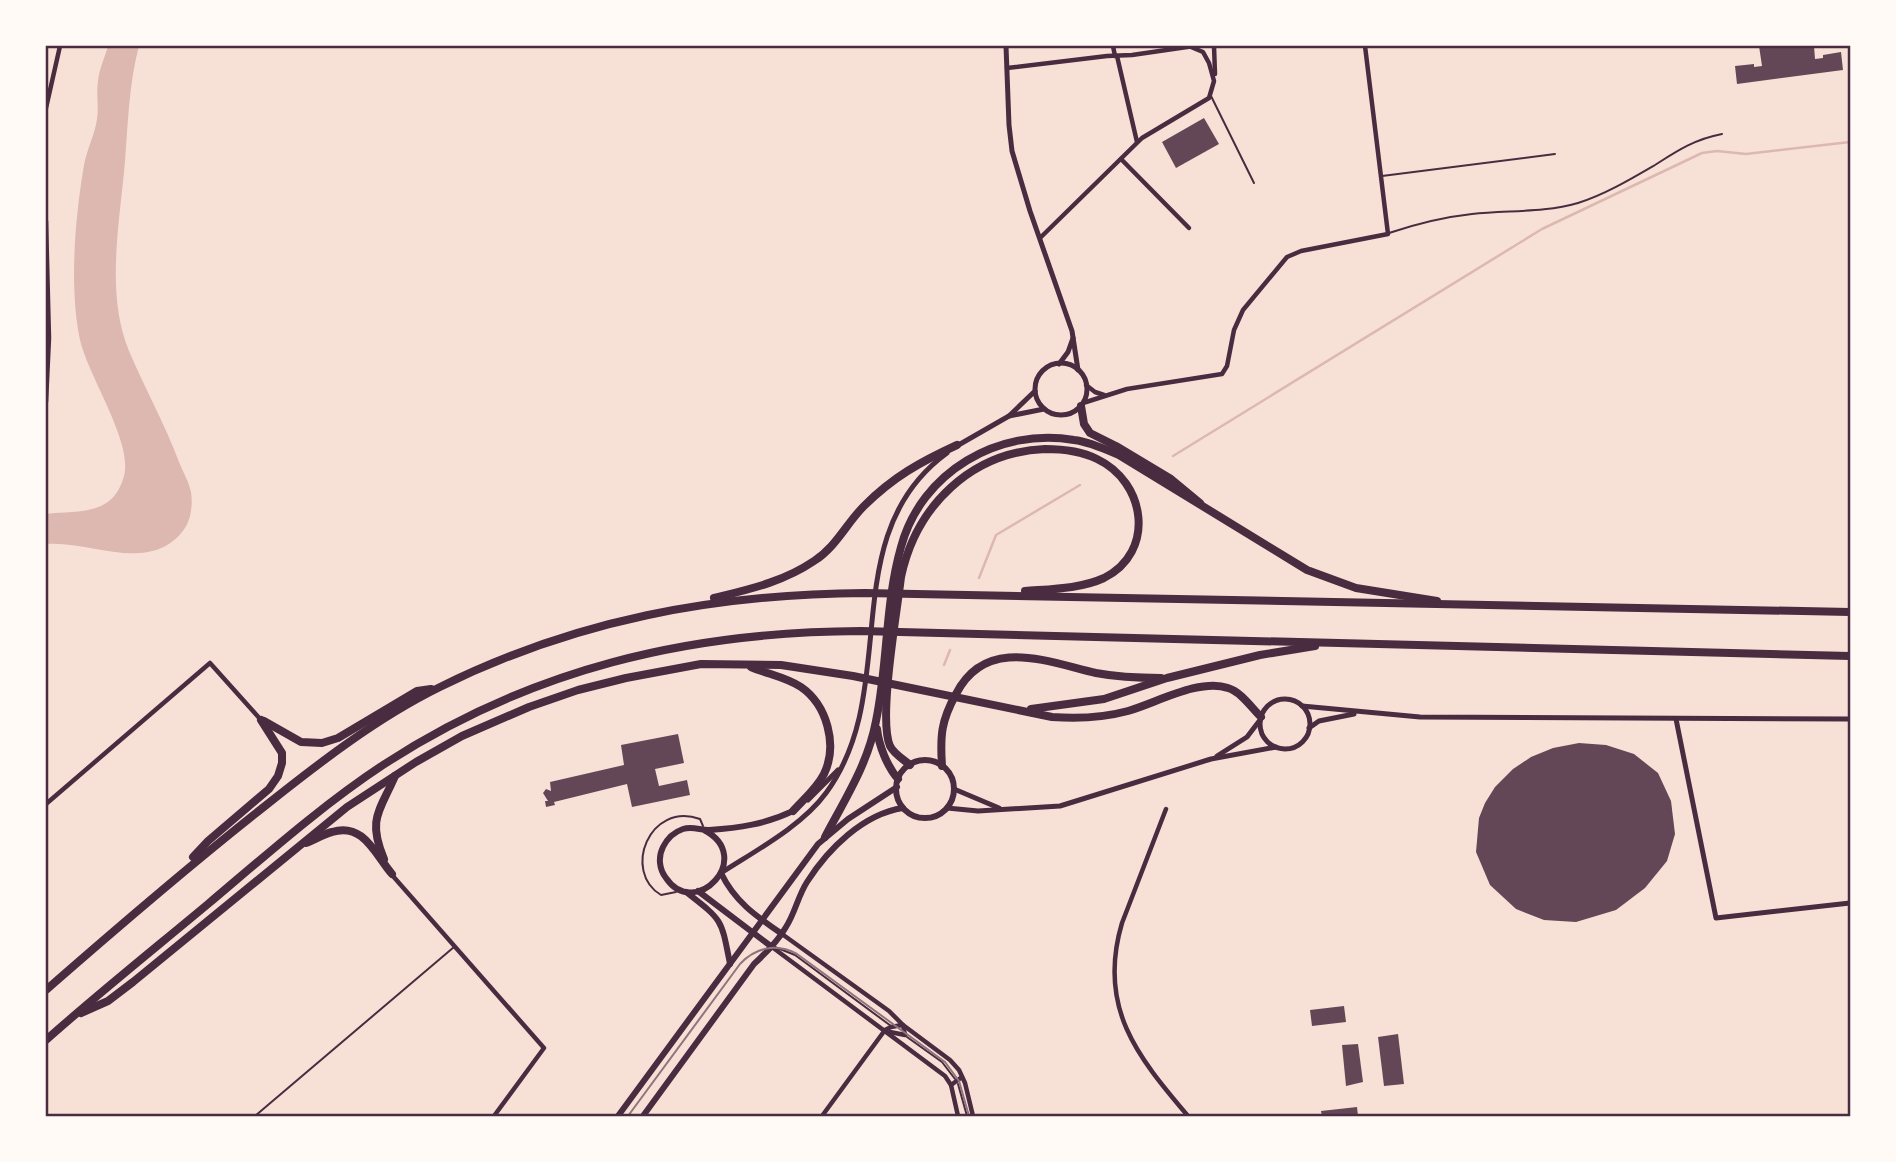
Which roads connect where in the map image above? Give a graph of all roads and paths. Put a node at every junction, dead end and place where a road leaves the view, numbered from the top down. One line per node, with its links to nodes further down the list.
1 (60, 46): 12 (street)
2 (1006, 46): 9 (street)
3 (1113, 46): 8 (street)
4 (1193, 46): 8 (street); 10 (street)
5 (1214, 46): 10 (street)
6 (1365, 46): 7 (lane); 17 (street)
7 (1379, 46)
8 (1116, 56): 9 (street); 14 (street)
9 (1007, 68): 22 (street)
10 (1214, 82): 11 (street)
11 (1211, 95): 14 (street); 18 (lane)
12 (46, 108)
13 (1722, 134): 21 (lane)
14 (1137, 142): 16 (street)
15 (1555, 154): 17 (lane)
16 (1121, 159): 20 (street); 22 (street)
17 (1381, 176): 21 (street)
18 (1254, 183)
19 (46, 221): 29 (street)
20 (1189, 228)
21 (1388, 233): 28 (street)
22 (1040, 238): 23 (street)
23 (1073, 338): 24 (street); 25 (street)
24 (1059, 363): 25 (street); 27 (street)
25 (1078, 370): 26 (street)
26 (1086, 385): 28 (street); 30 (street)
27 (1035, 391): 31 (street); 32 (street)
28 (1105, 395): 30 (street)
29 (46, 402)
30 (1082, 404): 31 (street); 34 (highway)
31 (1044, 409): 32 (street)
32 (1009, 416): 33 (street)
33 (957, 445): 37 (highway); 55 (street)
34 (1204, 508): 36 (highway); 51 (highway)
35 (987, 594): 36 (highway); 37 (highway); 56 (highway)
36 (1471, 606): 38 (highway)
37 (668, 609): 43 (highway)
38 (1850, 612)
39 (1324, 644): 40 (highway); 42 (highway); 83 (highway)
40 (1850, 656)
41 (745, 664): 45 (highway); 58 (highway); 66 (highway)
42 (1167, 678): 45 (highway); 57 (highway)
43 (438, 688): 50 (highway); 72 (highway)
44 (1302, 706): 46 (street); 47 (street); 52 (street)
45 (1024, 710): 47 (highway)
46 (1364, 712): 48 (street); 52 (street)
47 (1261, 718): 53 (street); 54 (street)
48 (1676, 719): 49 (street); 75 (street)
49 (1850, 719)
50 (261, 720): 61 (street); 72 (highway)
51 (876, 722): 59 (highway); 68 (highway)
52 (1309, 728): 53 (street)
53 (1276, 747): 54 (street)
54 (1211, 759): 64 (street)
55 (845, 762): 66 (street); 70 (street)
56 (910, 765): 57 (main road); 59 (main road)
57 (942, 766): 60 (main road)
58 (396, 775): 69 (highway); 71 (highway)
59 (898, 783): 62 (main road); 68 (main road)
60 (954, 789): 63 (main road); 64 (street)
61 (46, 804)
62 (903, 808): 63 (main road); 78 (main road)
63 (947, 808): 64 (street)
64 (1002, 809)
65 (1166, 809): 99 (street)
66 (793, 811): 67 (main road)
67 (704, 830): 70 (main road); 73 (main road); 73 (lane)
68 (825, 837): 76 (main road)
69 (299, 846): 71 (highway); 83 (highway)
70 (721, 873): 74 (main road); 76 (main road)
71 (392, 874): 79 (street)
72 (177, 875): 82 (highway)
73 (683, 891): 74 (main road); 81 (main road)
74 (698, 891): 77 (main road)
75 (1850, 903)
76 (762, 920): 77 (main road); 78 (main road)
77 (753, 932): 80 (main road); 81 (main road)
78 (782, 934): 80 (main road); 84 (street)
79 (454, 946): 91 (lane); 92 (street)
80 (772, 947): 85 (lane); 86 (street); 94 (main road)
81 (730, 964): 93 (main road)
82 (46, 990)
83 (72, 1017): 88 (highway)
84 (903, 1025): 85 (street); 87 (street); 89 (street)
85 (892, 1026): 86 (street); 87 (lane)
86 (885, 1030): 87 (street); 90 (street); 95 (street)
87 (905, 1035): 89 (lane)
88 (46, 1040)
89 (959, 1079): 90 (street); 97 (lane); 98 (street)
90 (951, 1085): 96 (street)
91 (255, 1116)
92 (494, 1116)
93 (618, 1116)
94 (643, 1116)
95 (822, 1116)
96 (958, 1116)
97 (967, 1116)
98 (973, 1116)
99 (1188, 1116)

